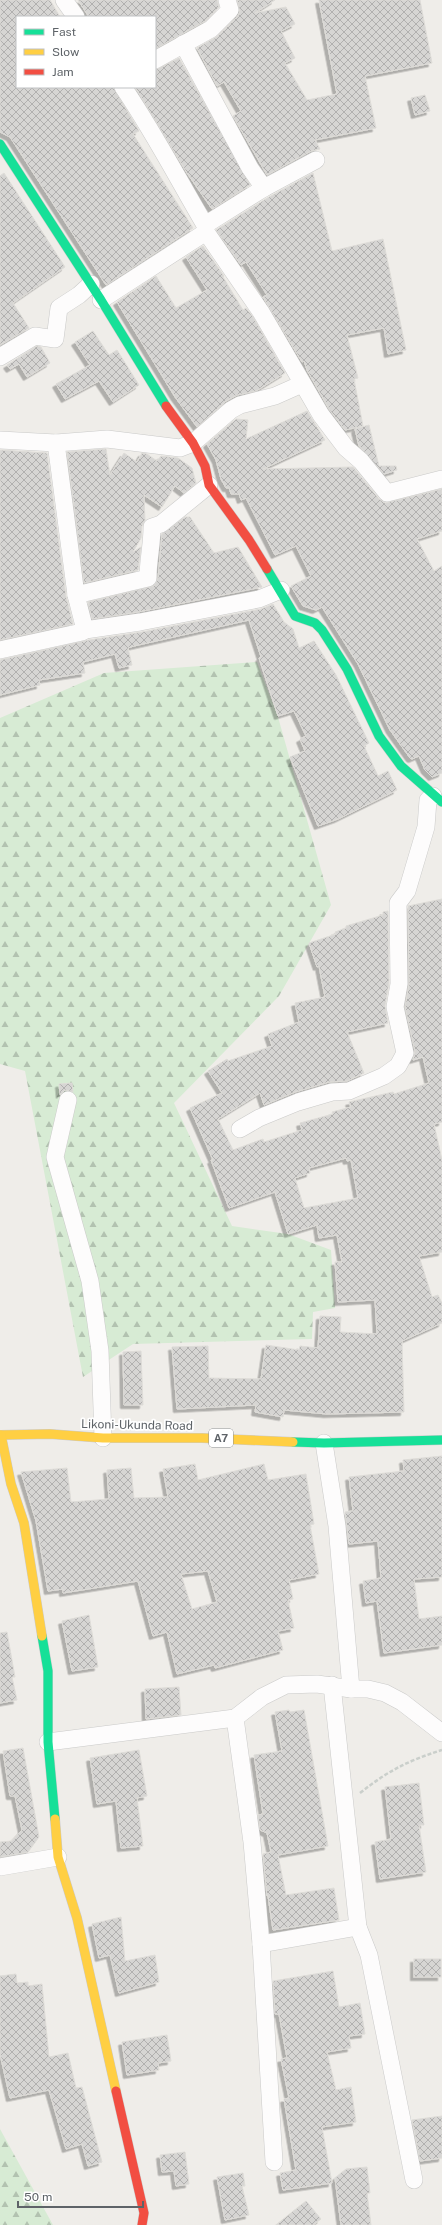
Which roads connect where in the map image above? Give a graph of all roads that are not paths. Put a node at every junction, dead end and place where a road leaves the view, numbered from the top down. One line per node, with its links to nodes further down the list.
1 (64, 0): 3 (street)
2 (227, 0): 4 (street)
3 (75, 16)
4 (183, 44): 5 (street); 9 (street)
5 (156, 59)
6 (124, 88): 10 (street)
7 (0, 144): 11 (main road)
8 (316, 160): 9 (street)
9 (264, 188): 10 (street)
10 (206, 228): 12 (street); 14 (street)
11 (91, 284): 12 (main road); 13 (street)
12 (101, 300): 17 (main road)
13 (0, 357)
14 (302, 384): 17 (street); 18 (street)
15 (0, 440): 16 (street)
16 (56, 443): 17 (street); 21 (street)
17 (193, 443): 19 (main road)
18 (442, 480)
19 (209, 485): 20 (main road); 21 (street)
20 (281, 590): 22 (street); 24 (main road)
21 (76, 595): 22 (street)
22 (85, 630): 23 (street)
23 (0, 650)
24 (437, 799): 26 (street)
25 (68, 1100): 28 (street)
26 (240, 1129)
27 (0, 1435): 28 (main road, Likoni-Ukunda Road / A7); 35 (main road)
28 (103, 1438): 30 (main road, Likoni-Ukunda Road / A7)
29 (442, 1440): 30 (main road, Likoni-Ukunda Road / A7)
30 (324, 1443): 32 (street)
31 (332, 1686): 32 (street); 33 (street); 38 (street)
32 (351, 1689): 34 (street)
33 (235, 1718): 35 (street); 39 (street)
34 (442, 1733)
35 (48, 1742): 36 (main road)
36 (58, 1857): 37 (street); 42 (main road)
37 (0, 1867)
38 (358, 1927): 39 (street); 41 (street)
39 (261, 1944): 40 (street)
40 (274, 2162)
41 (414, 2180)
42 (142, 2225)

